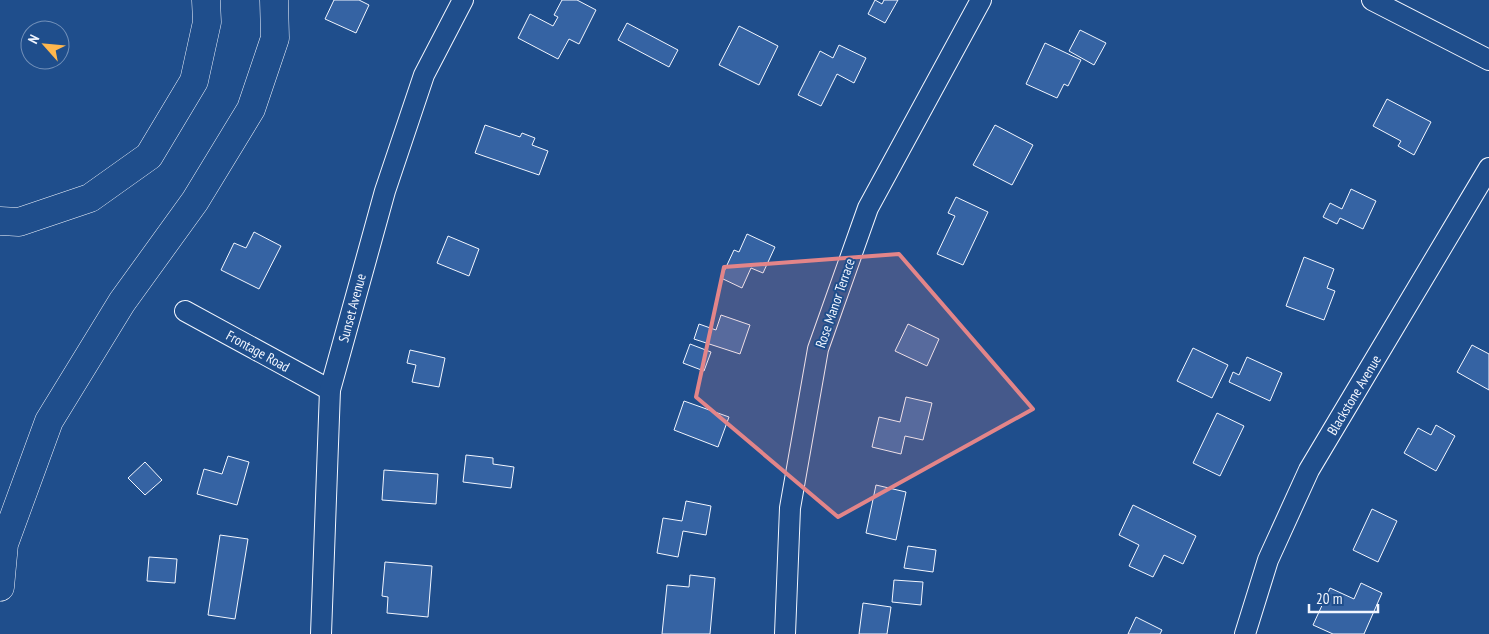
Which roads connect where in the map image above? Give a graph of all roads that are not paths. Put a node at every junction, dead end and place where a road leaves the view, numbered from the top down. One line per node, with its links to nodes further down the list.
1 (206, 0): 8 (highway)
2 (274, 0): 11 (highway)
3 (462, 0): 10 (street, Sunset Avenue)
4 (981, 0): 13 (street, Rose Manor Terrace)
5 (1372, 0): 6 (street)
6 (1489, 60)
7 (1489, 168): 14 (street, Blackstone Avenue)
8 (0, 221)
9 (185, 311): 10 (street, Frontage Road)
10 (330, 390): 12 (street, Sunset Avenue)
11 (0, 587)
12 (322, 634)
13 (785, 634)
14 (1245, 634)

